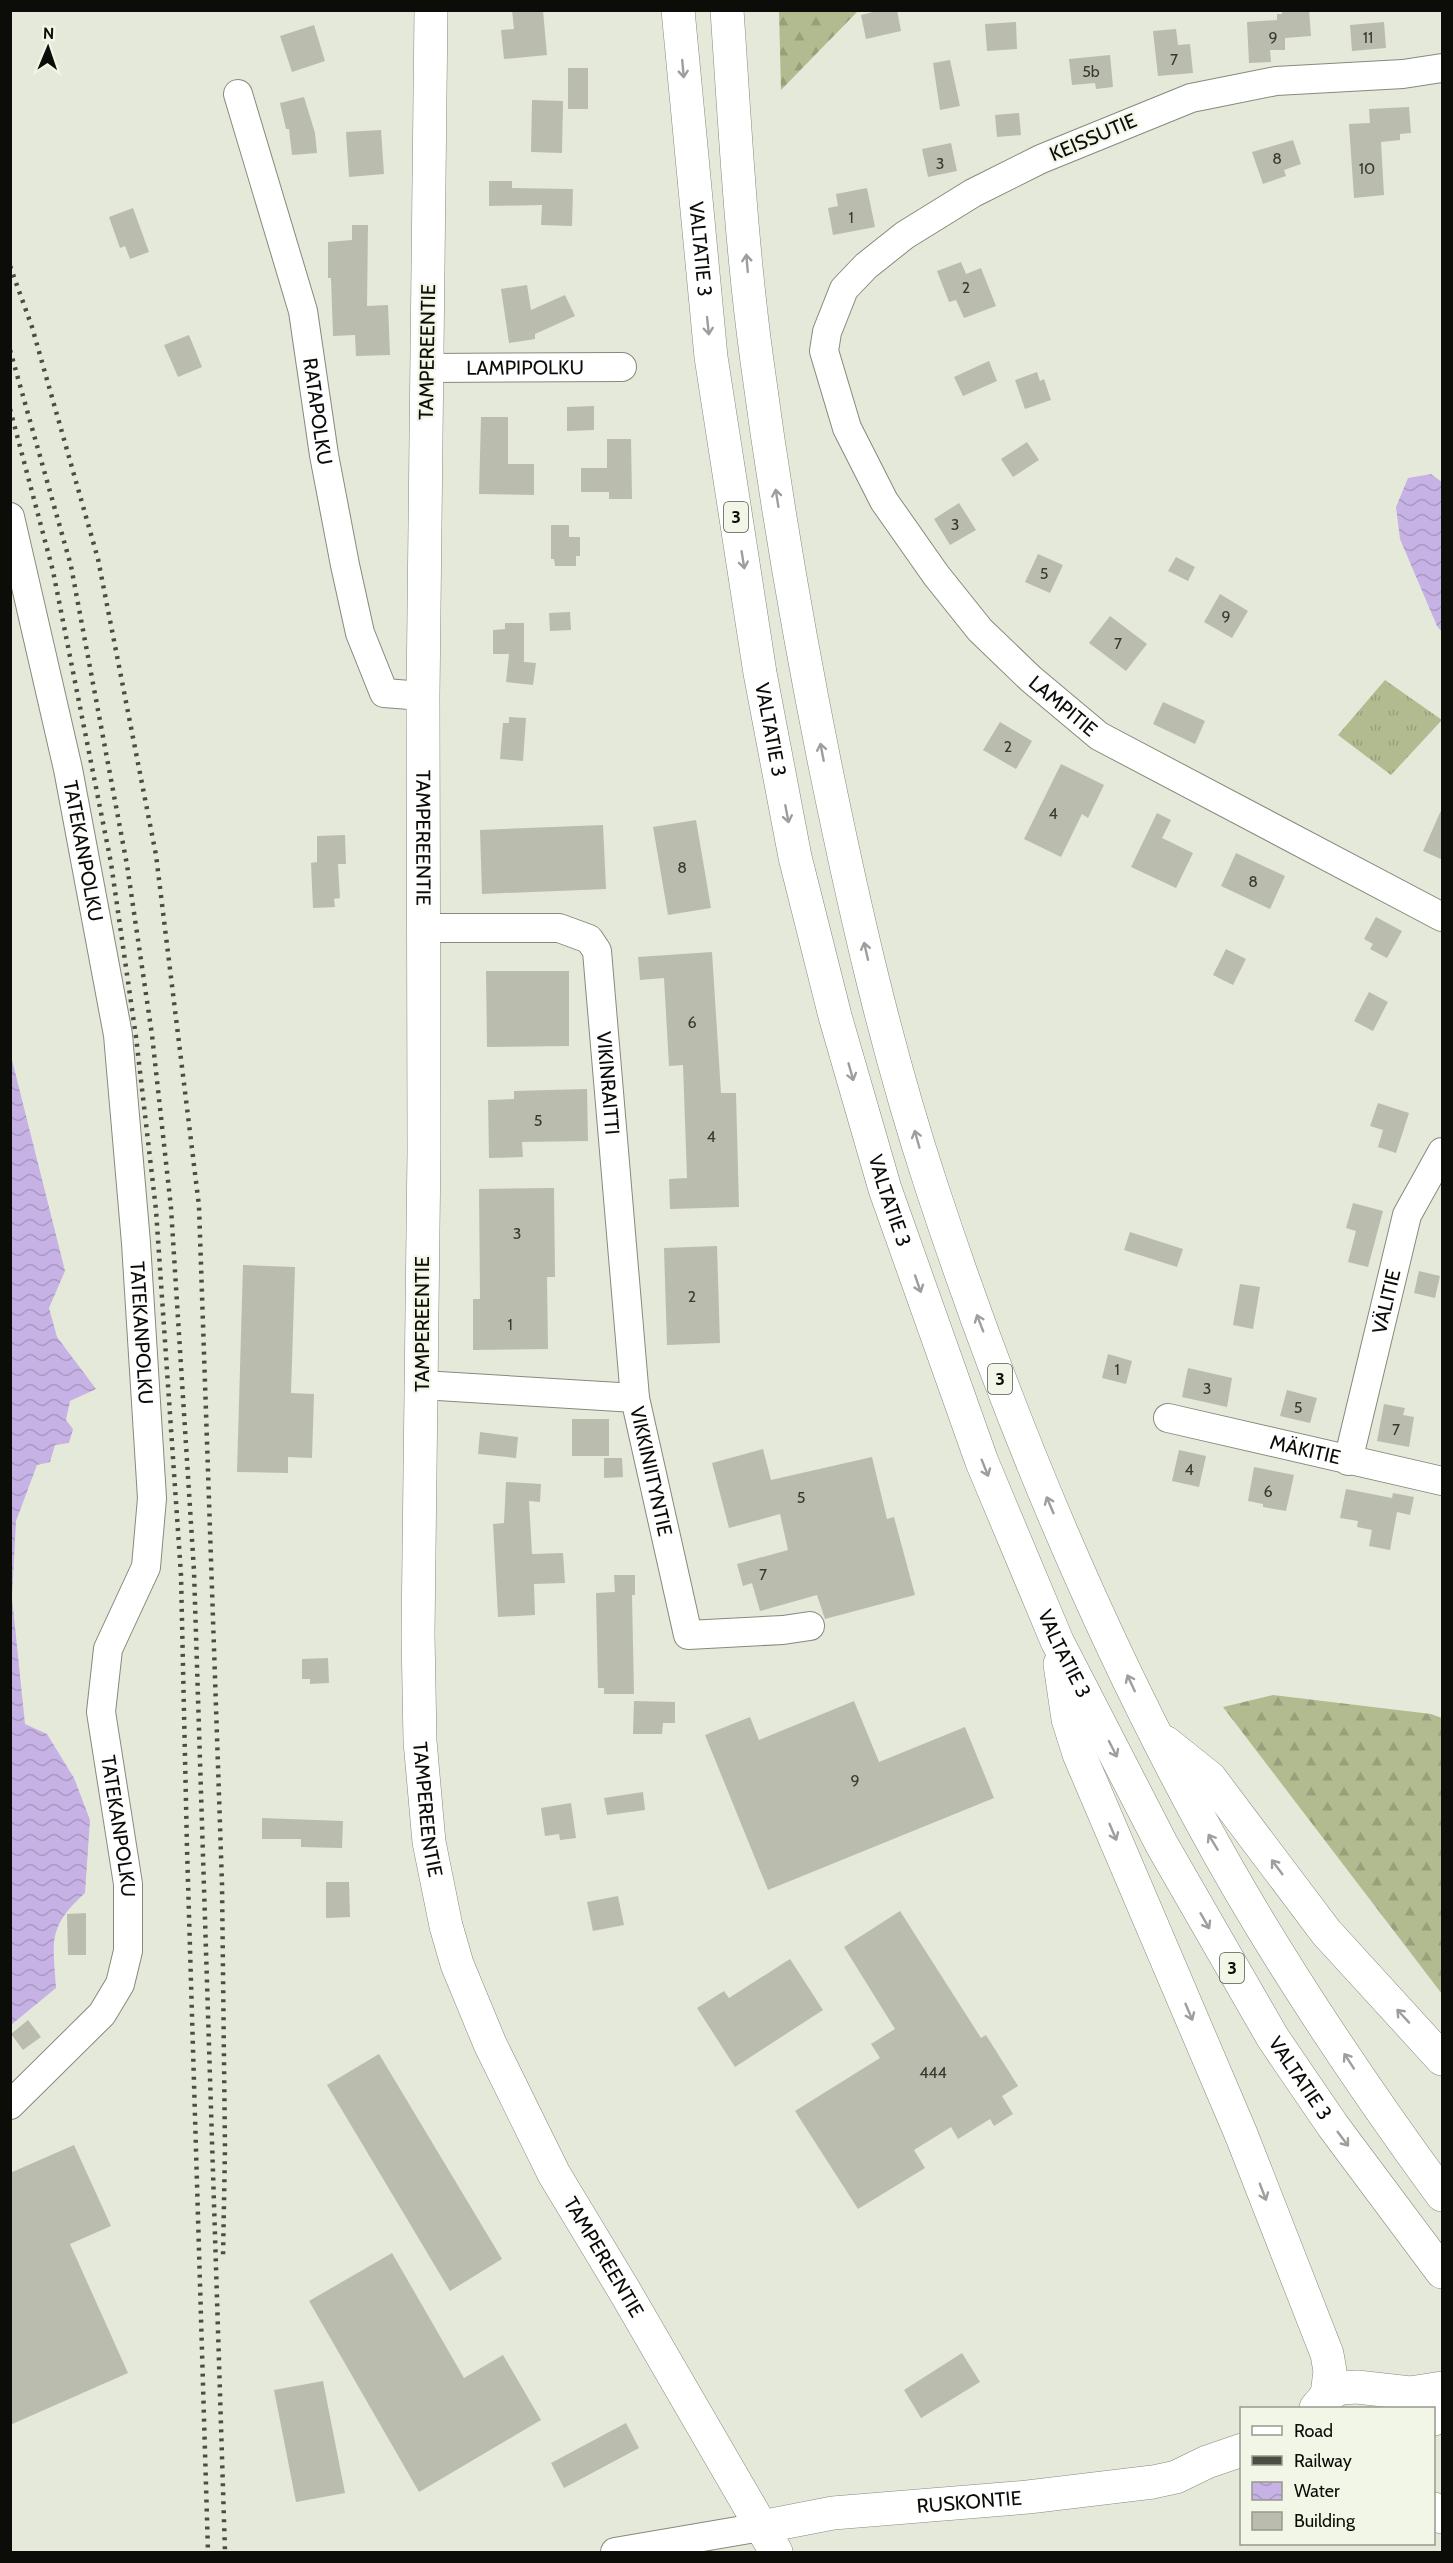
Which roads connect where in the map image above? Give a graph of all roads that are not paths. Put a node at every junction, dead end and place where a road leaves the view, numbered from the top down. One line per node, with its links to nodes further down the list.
1 (430, 10): 8 (main road, TAMPEREENTIE)
2 (678, 10): 20 (main road, VALTATIE 3 / 3, one-way to 20)
3 (727, 10): 21 (main road, 3, one-way to 3)
4 (1443, 68): 6 (street, KEISSUTIE)
5 (238, 94): 10 (street, RATAPOLKU)
6 (824, 351): 11 (street, LAMPITIE)
7 (622, 367): 8 (street, LAMPIPOLKU)
8 (428, 368): 10 (main road, TAMPEREENTIE)
9 (10, 517): 23 (street, TATEKANPOLKU)
10 (423, 696): 12 (main road, TAMPEREENTIE)
11 (1443, 917)
12 (423, 928): 14 (main road, TAMPEREENTIE); 15 (street, VIKINRAITTI)
13 (1443, 1152): 17 (street, VÄLITIE)
14 (422, 1385): 15 (street, VIKKINIITYNTIE); 31 (main road, TAMPEREENTIE)
15 (635, 1398): 19 (street, VIKKINIITYNTIE)
16 (1168, 1418): 17 (street, MÄKITIE)
17 (1348, 1461): 18 (street, MÄKITIE)
18 (1443, 1481)
19 (810, 1626)
20 (1057, 1641): 25 (main road, VALTATIE 3 / 3, one-way to 25); 27 (main road, one-way to 27)
21 (1156, 1735): 22 (main road, one-way to 21); 24 (main road, 3, one-way to 21)
22 (1443, 2059)
23 (10, 2105)
24 (1443, 2195)
25 (1443, 2272)
26 (1443, 2388): 27 (main road)
27 (1321, 2402)
28 (1240, 2451): 30 (main road, RUSKONTIE)
29 (1240, 2474): 30 (main road, RUSKONTIE)
30 (1176, 2477): 31 (main road, RUSKONTIE)
31 (769, 2540): 32 (street)
32 (615, 2553)

